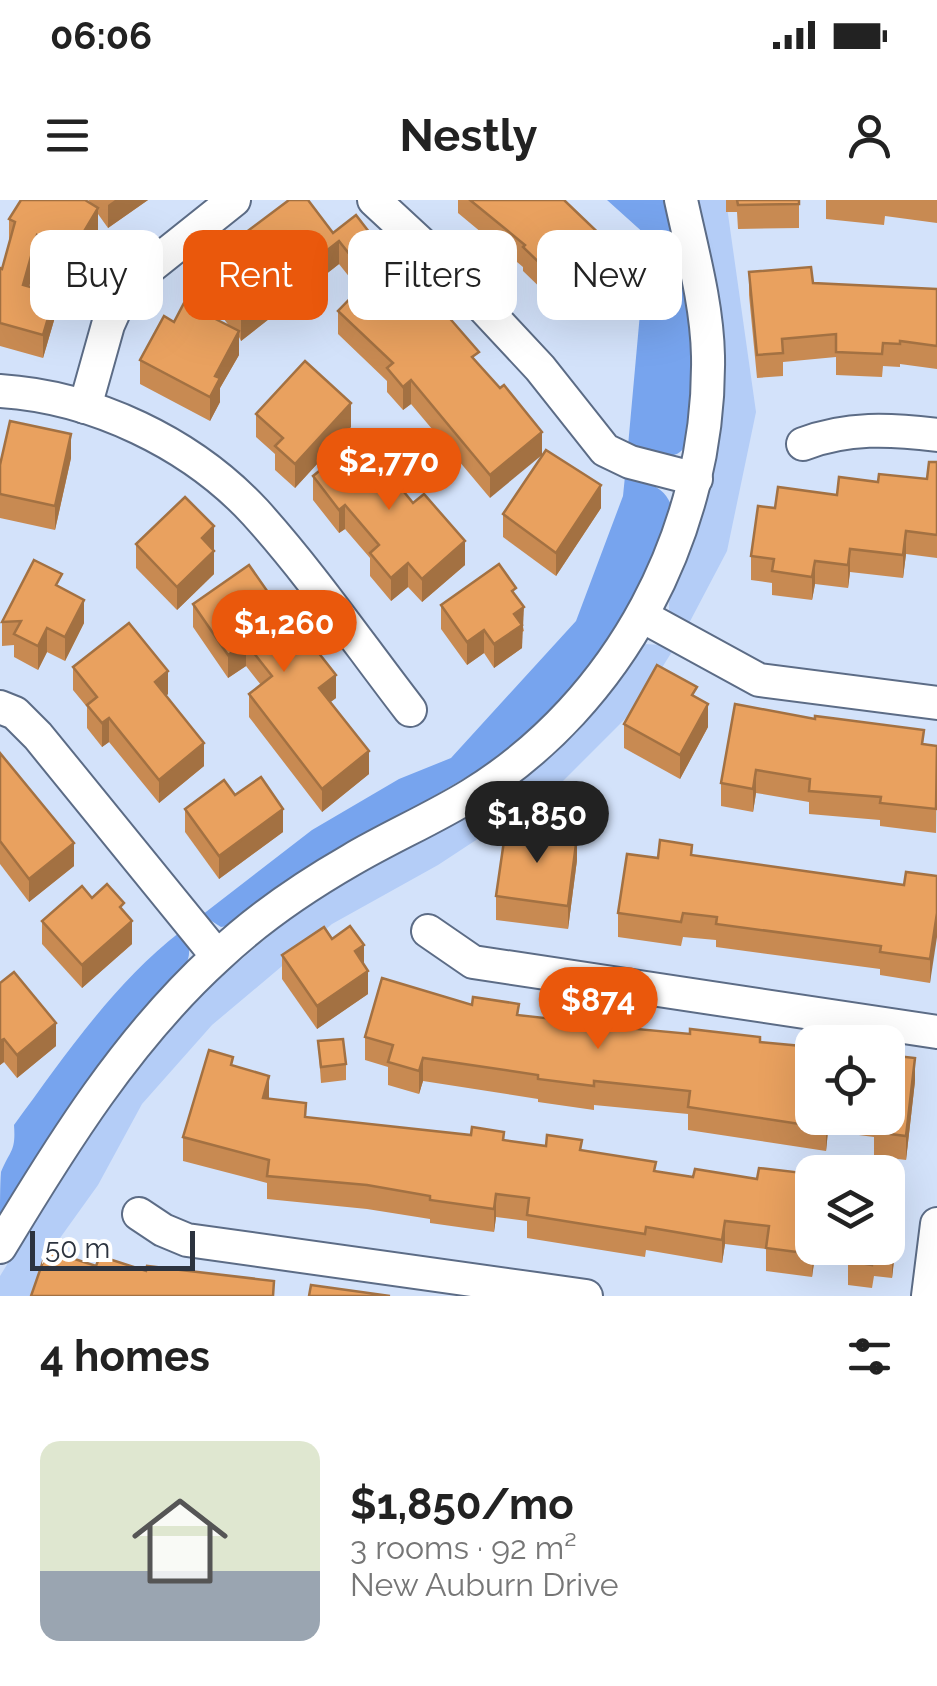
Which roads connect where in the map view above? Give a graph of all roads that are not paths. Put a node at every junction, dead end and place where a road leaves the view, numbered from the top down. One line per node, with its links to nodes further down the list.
1 (234, 200): 5 (street)
2 (374, 200): 8 (street)
3 (681, 200): 8 (street)
4 (0, 391): 5 (street)
5 (85, 407): 12 (street)
6 (937, 435): 7 (street)
7 (803, 444)
8 (696, 478): 9 (street)
9 (642, 616): 10 (street); 14 (street)
10 (937, 703)
11 (0, 706): 14 (street)
12 (410, 710)
13 (428, 931): 15 (street)
14 (218, 956): 18 (street)
15 (937, 1032)
16 (139, 1214): 19 (street)
17 (937, 1224): 20 (street)
18 (0, 1247)
19 (586, 1296)
20 (928, 1296)

